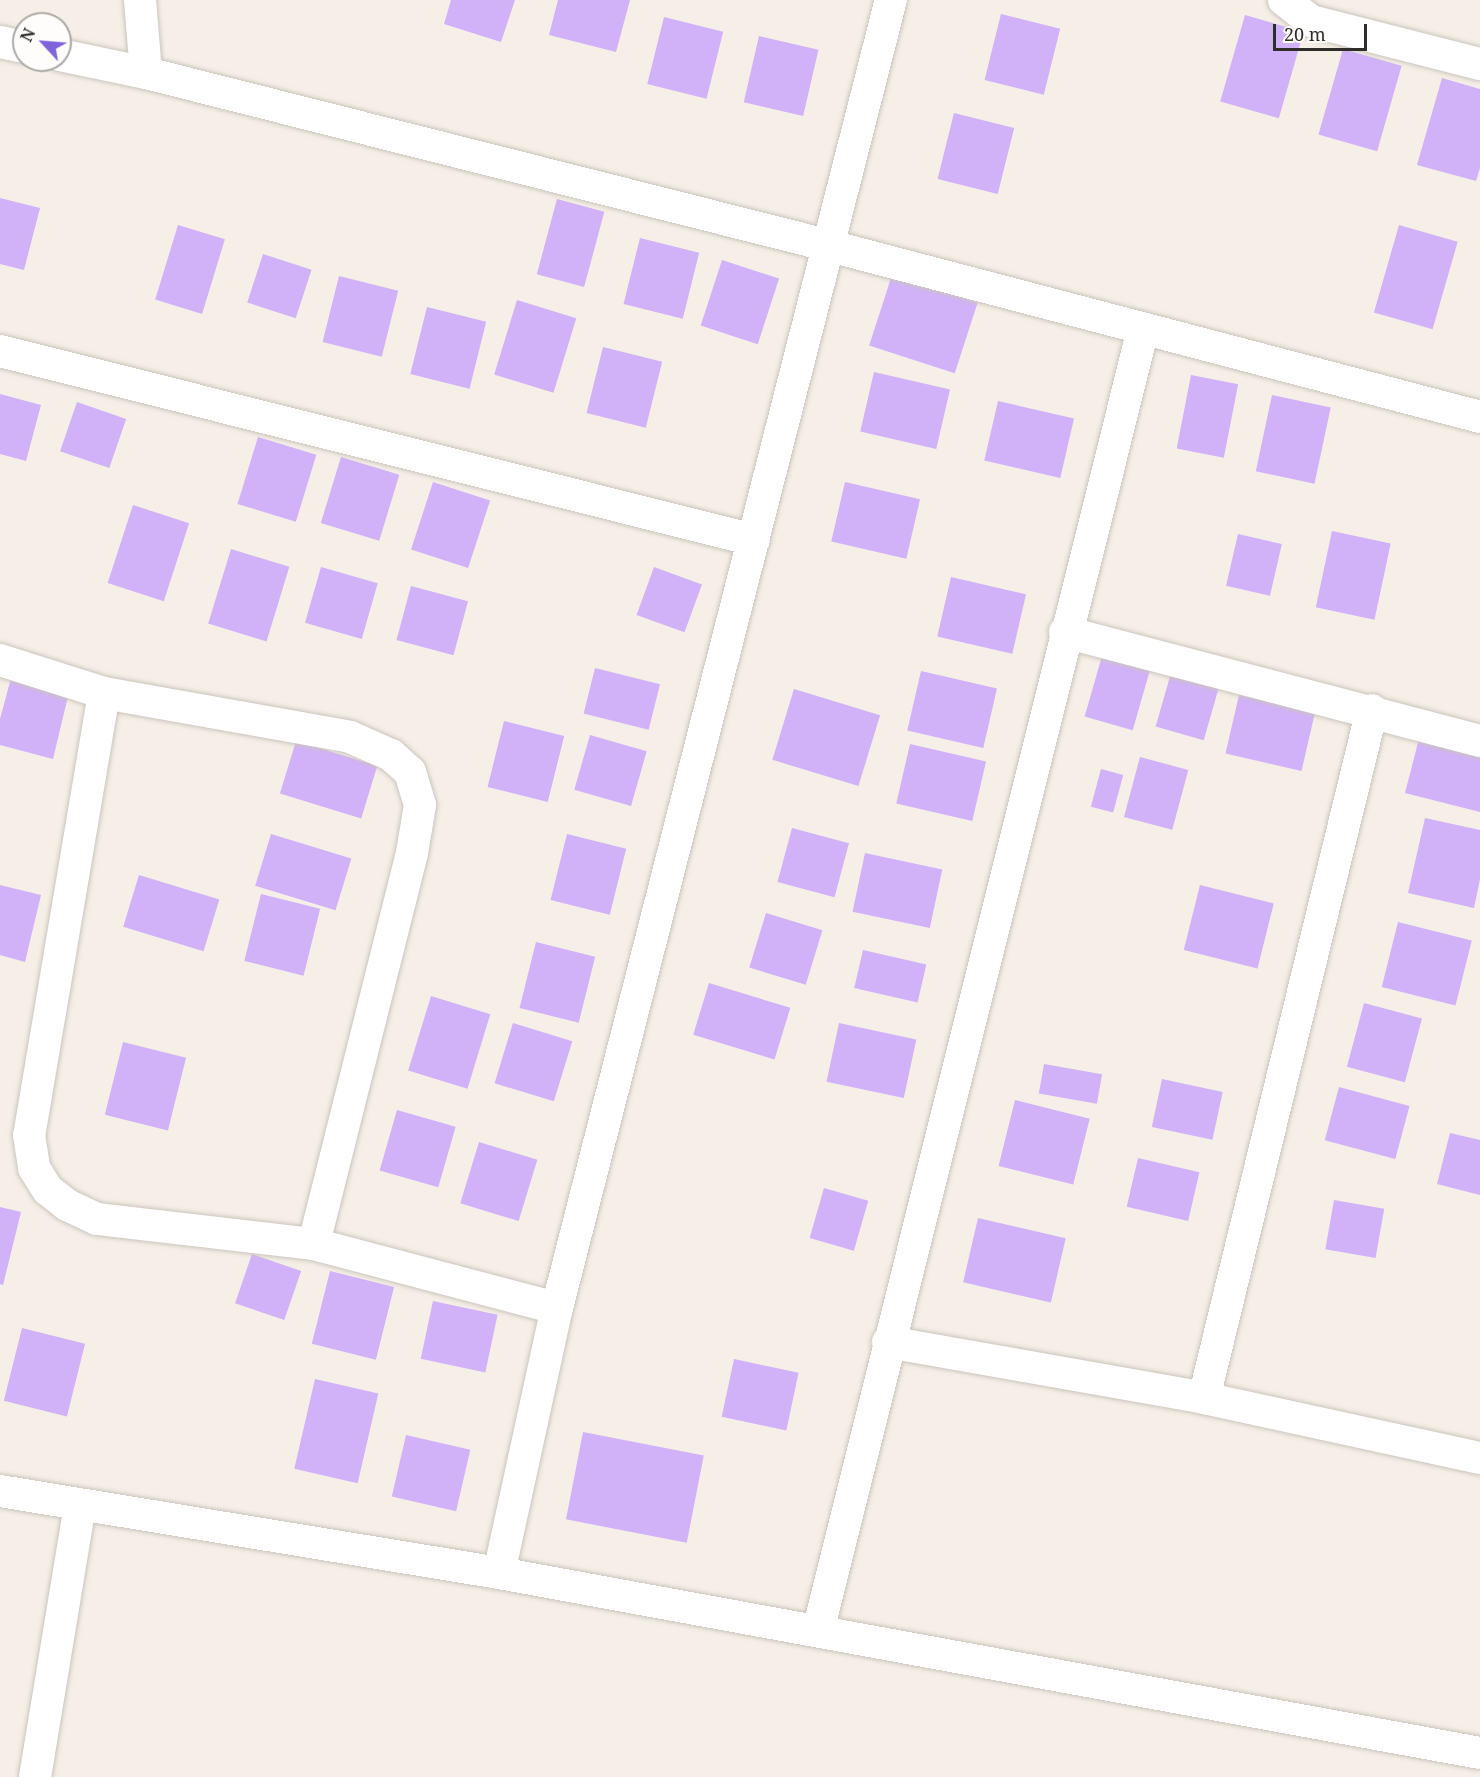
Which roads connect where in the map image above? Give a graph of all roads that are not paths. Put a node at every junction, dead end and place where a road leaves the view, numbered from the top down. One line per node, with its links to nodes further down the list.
1 (140, 0): 6 (street)
2 (891, 0): 7 (street)
3 (1284, 0): 5 (street)
4 (72, 58): 6 (street)
5 (1480, 64)
6 (146, 73): 7 (street)
7 (826, 245): 8 (street); 11 (street)
8 (1143, 329): 10 (street); 12 (street)
9 (0, 351): 11 (street)
10 (1480, 417)
11 (754, 540): 18 (street)
12 (1065, 632): 15 (street); 19 (street)
13 (0, 660): 14 (street)
14 (104, 693): 17 (street); 17 (street)
15 (1372, 710): 16 (street); 20 (street)
16 (1480, 741)
17 (314, 1244): 18 (street)
18 (557, 1308): 24 (street)
19 (888, 1342): 20 (street); 25 (street)
20 (1204, 1398): 21 (street)
21 (1480, 1458)
22 (0, 1491): 23 (street)
23 (80, 1505): 24 (street); 27 (street)
24 (499, 1573): 25 (street)
25 (818, 1631): 26 (street)
26 (1480, 1752)
27 (34, 1777)

